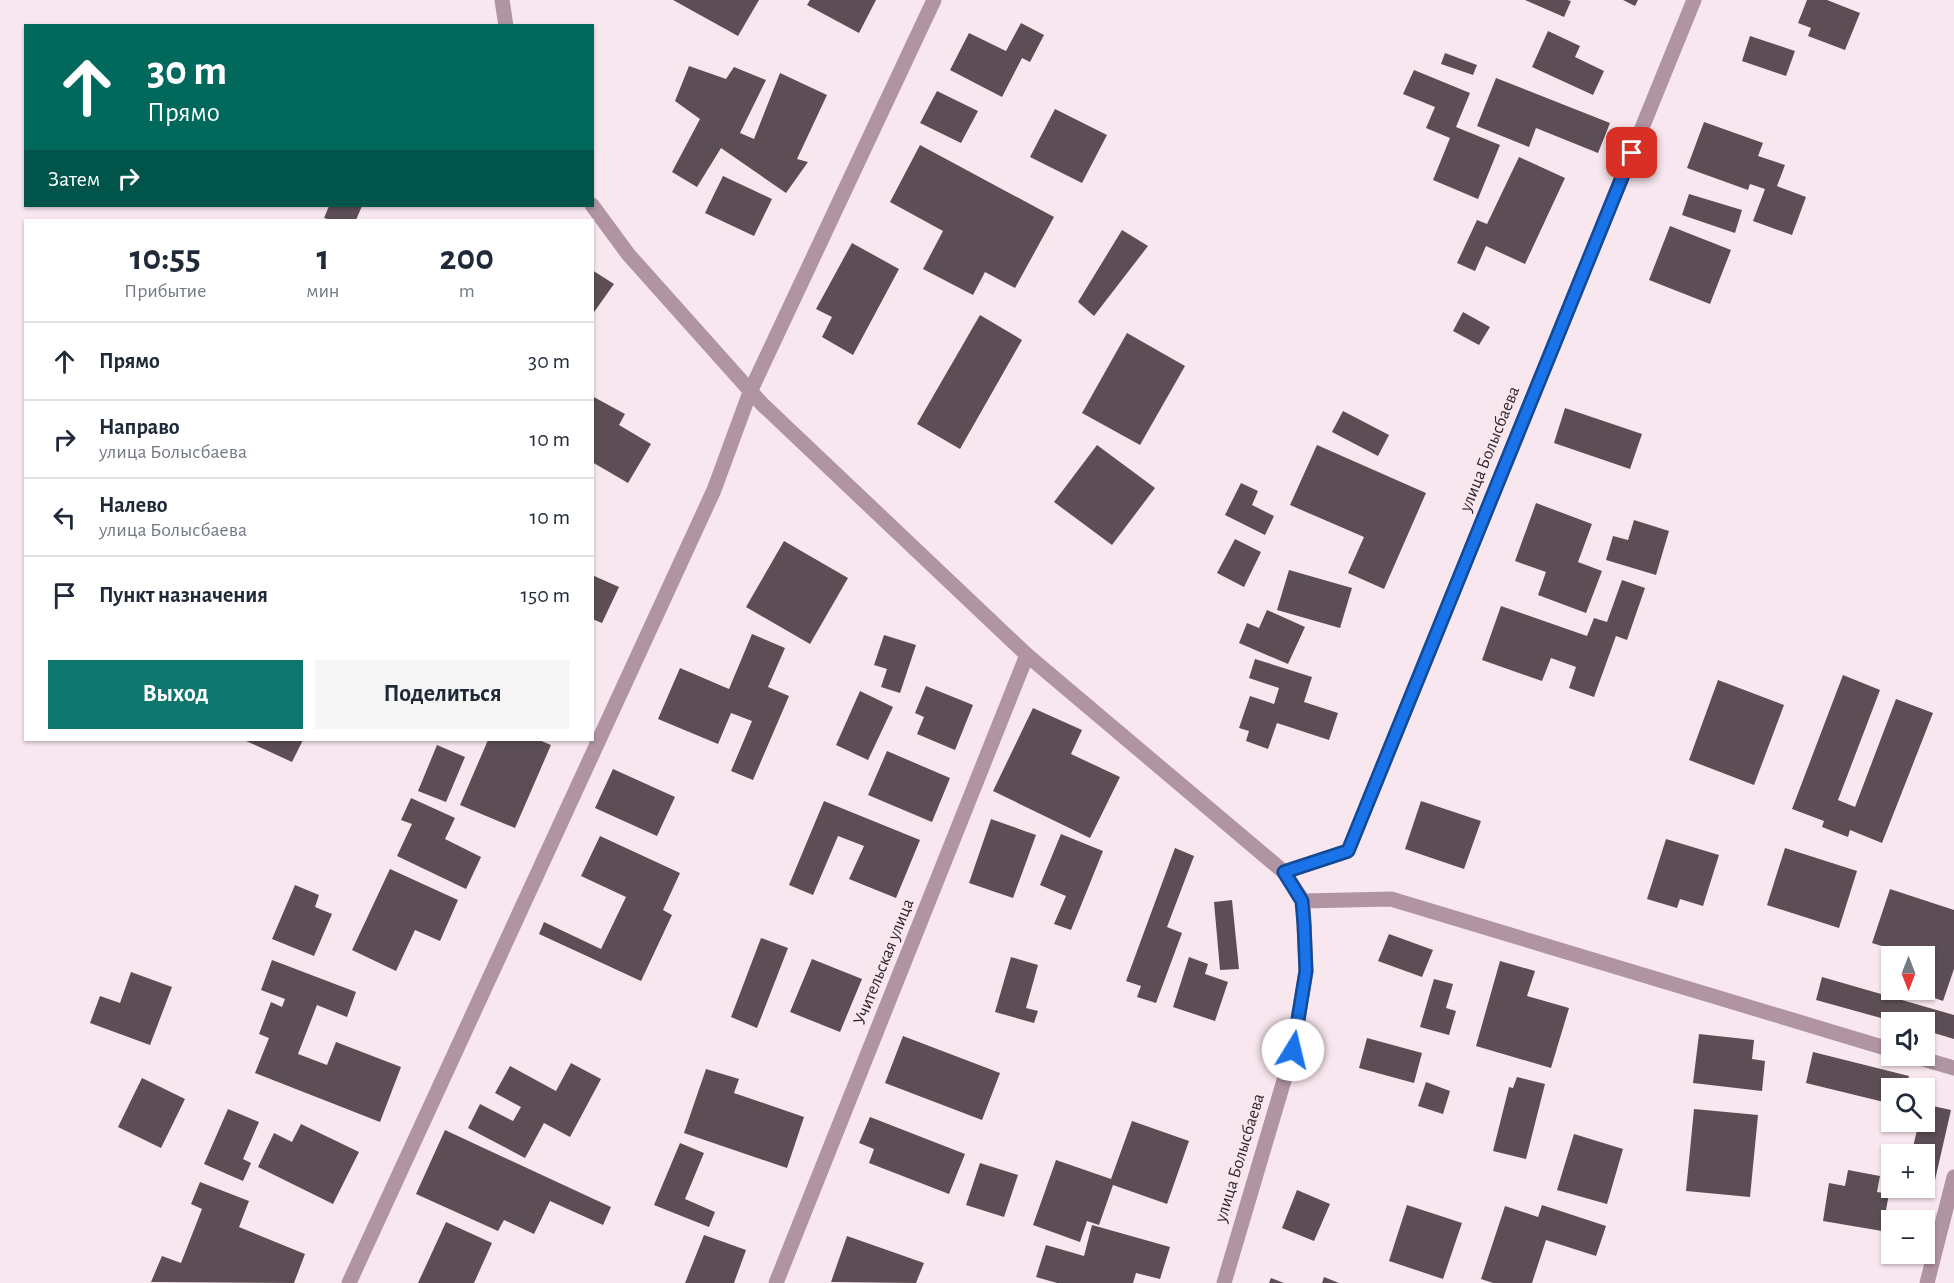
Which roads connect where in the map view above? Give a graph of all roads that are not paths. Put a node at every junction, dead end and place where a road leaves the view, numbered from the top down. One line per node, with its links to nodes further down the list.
1 (502, 0): 4 (street)
2 (934, 0): 6 (street)
3 (1694, 0): 8 (street, улица Болысбаева)
4 (506, 24)
5 (593, 207): 6 (street)
6 (750, 392): 7 (street); 14 (street)
7 (1027, 655): 8 (street); 15 (street, Учительская улица)
8 (1284, 872): 9 (street)
9 (1302, 901): 10 (street); 16 (street, улица Болысбаева)
10 (1881, 1047)
11 (1935, 1062): 12 (street)
12 (1954, 1068)
13 (1954, 1177): 17 (street)
14 (349, 1283)
15 (776, 1283)
16 (1224, 1283)
17 (1927, 1283)

